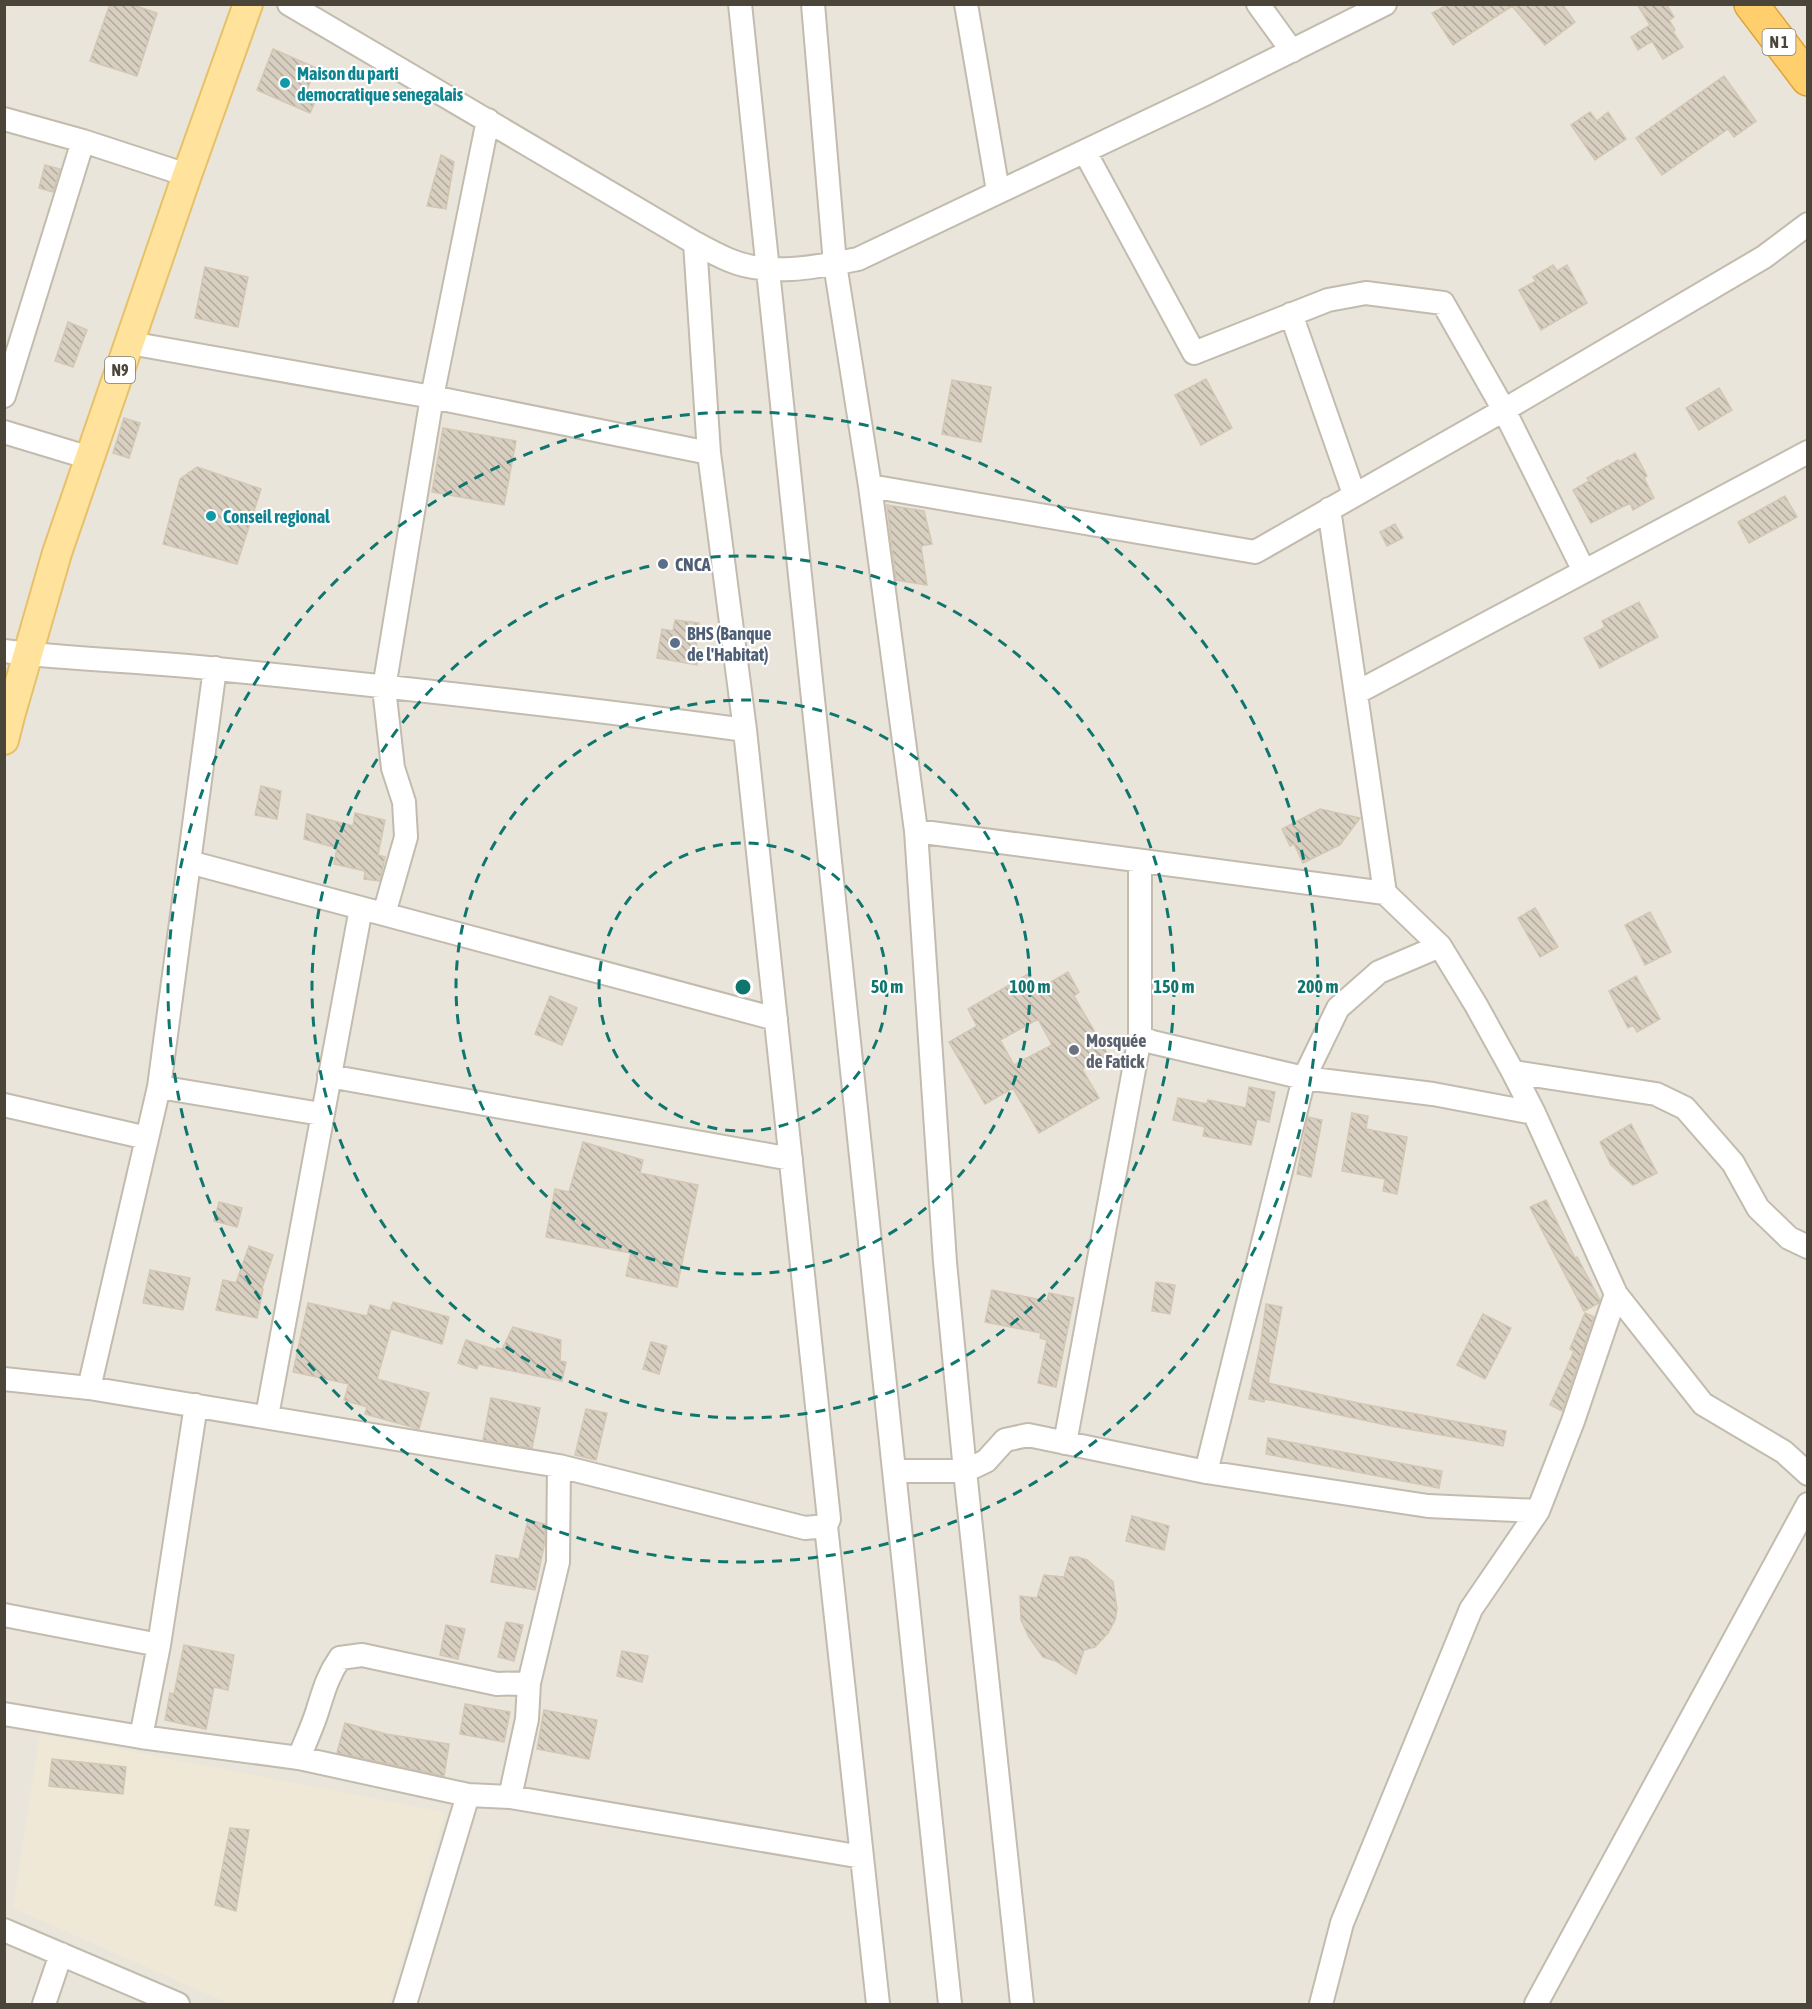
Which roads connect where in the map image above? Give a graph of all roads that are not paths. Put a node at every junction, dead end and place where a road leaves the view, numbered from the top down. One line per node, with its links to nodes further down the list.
1 (248, 4): 15 (main road, N9)
2 (289, 4): 12 (street)
3 (740, 4): 20 (street)
4 (813, 4): 19 (street)
5 (966, 4): 16 (street)
6 (1258, 4): 9 (street)
7 (1385, 4): 9 (street)
8 (1751, 4): 10 (highway, N 1)
9 (1292, 51): 14 (street)
10 (1808, 79)
11 (4, 119): 13 (street)
12 (488, 120): 18 (street); 24 (street)
13 (83, 141): 15 (street); 23 (street)
14 (1085, 152): 16 (street); 21 (street)
15 (187, 175): 22 (main road, N9)
16 (998, 191): 19 (street)
17 (1808, 224): 25 (street)
18 (695, 243): 20 (street); 28 (street)
19 (835, 264): 20 (street); 30 (street)
20 (766, 269): 67 (street)
21 (1292, 314): 25 (street); 31 (street)
22 (130, 343): 24 (street); 29 (main road, N9)
23 (4, 396)
24 (432, 397): 28 (street); 36 (street)
25 (1504, 410): 31 (street); 33 (street)
26 (4, 432): 29 (street)
27 (1808, 452): 33 (street)
28 (709, 453): 38 (street)
29 (90, 458): 34 (main road, N9)
30 (870, 486): 32 (street); 40 (street)
31 (1354, 494): 32 (street)
32 (1329, 509): 37 (street)
33 (1584, 571): 37 (street)
34 (16, 653): 35 (street); 39 (main road, N9)
35 (215, 668): 36 (street); 42 (street)
36 (384, 688): 38 (street); 45 (street)
37 (1356, 693): 43 (street)
38 (745, 730): 47 (street)
39 (4, 740)
40 (916, 831): 41 (street); 66 (street)
41 (1140, 861): 43 (street); 48 (street)
42 (189, 862): 44 (street); 52 (street)
43 (1385, 894): 46 (street)
44 (361, 908): 45 (street); 50 (street)
45 (384, 914): 47 (street)
46 (1440, 946): 49 (street); 51 (street)
47 (776, 1019): 57 (street)
48 (1140, 1037): 51 (street); 64 (street)
49 (1514, 1072): 54 (street); 58 (street)
50 (329, 1076): 55 (street); 57 (street)
51 (1304, 1077): 54 (street); 68 (street)
52 (159, 1086): 55 (street); 56 (street)
53 (4, 1105): 56 (street)
54 (1534, 1113): 59 (street)
55 (321, 1114): 63 (street)
56 (147, 1138): 61 (street)
57 (791, 1159): 72 (street)
58 (1808, 1247)
59 (1616, 1294): 69 (street); 71 (street)
60 (4, 1379): 61 (street)
61 (89, 1388): 62 (street)
62 (196, 1405): 63 (street); 74 (street)
63 (267, 1416): 65 (street)
64 (1065, 1443): 66 (street); 68 (street)
65 (559, 1466): 72 (street); 75 (street)
66 (965, 1471): 67 (street); 89 (street)
67 (894, 1472): 88 (street)
68 (1206, 1472): 71 (street)
69 (1808, 1474)
70 (1808, 1504): 91 (street)
71 (1538, 1511): 90 (street)
72 (826, 1526): 81 (street)
73 (4, 1615): 74 (street)
74 (159, 1645): 77 (street)
75 (529, 1683): 78 (street); 80 (street)
76 (4, 1714): 77 (street)
77 (141, 1737): 78 (street)
78 (299, 1758): 79 (street)
79 (468, 1795): 80 (street); 86 (street)
80 (510, 1797): 81 (street)
81 (862, 1857): 87 (street)
82 (4, 1930): 83 (street)
83 (61, 1954): 84 (street); 85 (street)
84 (44, 2004)
85 (178, 2004)
86 (405, 2004)
87 (878, 2004)
88 (950, 2004)
89 (1022, 2004)
90 (1321, 2004)
91 (1536, 2004)

